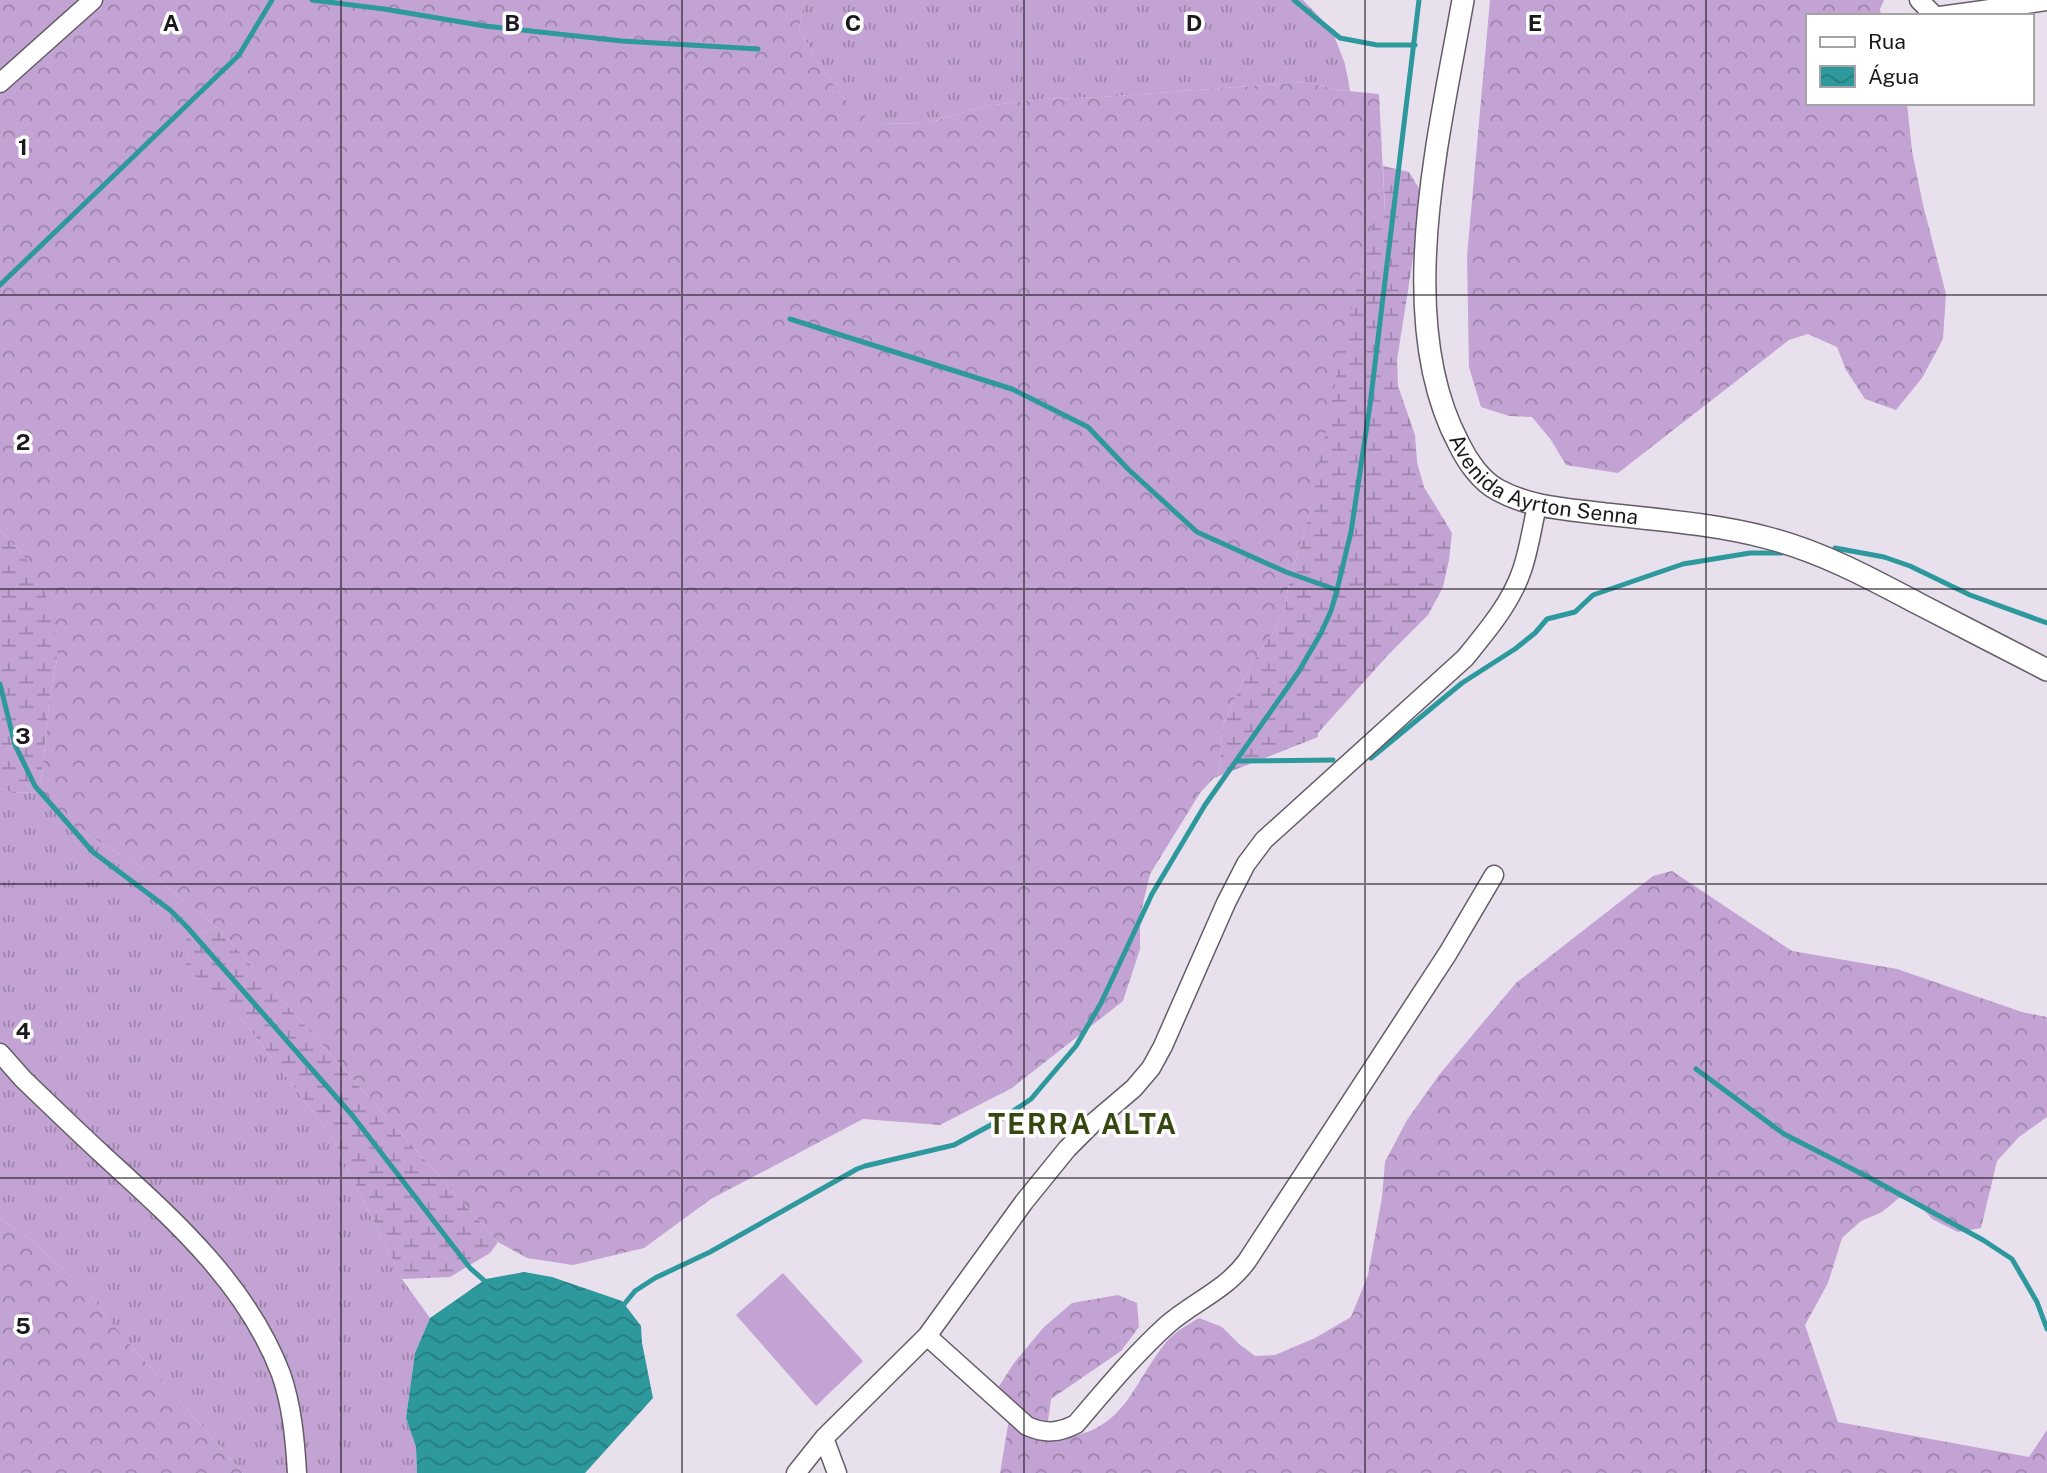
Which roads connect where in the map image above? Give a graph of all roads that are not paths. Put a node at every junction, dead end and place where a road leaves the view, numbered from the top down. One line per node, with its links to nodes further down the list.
1 (93, 0): 7 (street)
2 (1463, 0): 8 (street, Avenida Ayrton Senna)
3 (1919, 0): 5 (street)
4 (2047, 1): 6 (street)
5 (1936, 14)
6 (1953, 14)
7 (0, 83)
8 (1537, 506): 9 (street, Avenida Ayrton Senna); 12 (street)
9 (2047, 670)
10 (1493, 875): 12 (street)
11 (0, 1053): 14 (street)
12 (927, 1336): 13 (street)
13 (824, 1438): 15 (street); 16 (street)
14 (297, 1473)
15 (796, 1473)
16 (836, 1473)

